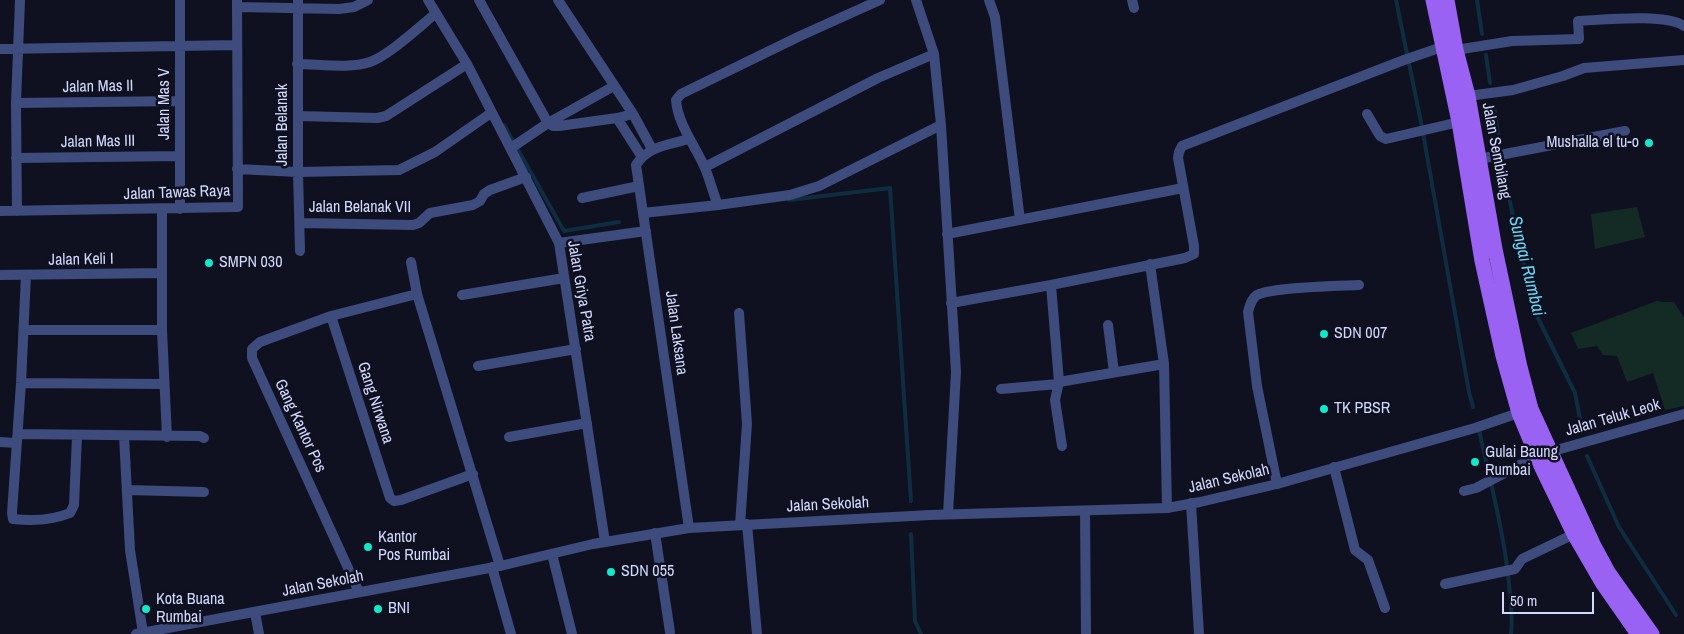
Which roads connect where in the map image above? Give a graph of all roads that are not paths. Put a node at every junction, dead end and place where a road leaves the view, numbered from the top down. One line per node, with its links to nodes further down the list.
1 (20, 0): 20 (street)
2 (180, 0): 16 (street, Jalan Mas V)
3 (368, 0): 13 (street)
4 (428, 0): 14 (street, Jalan Griya Patra)
5 (479, 0): 35 (street)
6 (558, 0): 25 (street)
7 (880, 0): 38 (street)
8 (916, 0): 21 (street)
9 (989, 0): 58 (street)
10 (1432, 0): 18 (main road, Jalan Sembilang)
11 (1447, 0): 18 (main road, Jalan Sembilang)
12 (237, 4): 13 (street); 17 (street, Jalan Tawas Raya)
13 (298, 4): 23 (street, Jalan Belanak)
14 (435, 14): 23 (street); 24 (street, Jalan Griya Patra)
15 (1684, 26): 18 (street)
16 (180, 45): 17 (street); 20 (street); 27 (street, Jalan Mas V)
17 (237, 45): 46 (street, Jalan Tawas Raya)
18 (1449, 48): 26 (main road, Jalan Sembilang); 34 (main road, Jalan Sembilang); 50 (street)
19 (0, 49): 20 (street)
20 (19, 49): 28 (street)
21 (934, 54): 36 (street); 45 (street)
22 (1684, 60): 26 (street)
23 (297, 64): 32 (street, Jalan Belanak)
24 (467, 64): 29 (street, Jalan Griya Patra); 32 (street)
25 (614, 86): 30 (street); 35 (street)
26 (1468, 96): 44 (main road, Jalan Sembilang)
27 (180, 100): 28 (street, Jalan Mas II); 41 (street, Jalan Mas V)
28 (16, 103): 43 (street)
29 (491, 113): 39 (street, Jalan Griya Patra); 47 (street)
30 (633, 114): 33 (street); 40 (street)
31 (1367, 114): 34 (street)
32 (298, 116): 47 (street, Jalan Belanak)
33 (617, 118): 35 (street); 42 (street)
34 (1459, 122): 88 (main road, Jalan Sembilang)
35 (548, 123): 39 (street)
36 (941, 125): 52 (street); 61 (street)
37 (1625, 131): 44 (street)
38 (689, 139): 40 (street); 45 (street)
39 (515, 146): 48 (street, Jalan Griya Patra)
40 (652, 149): 42 (street)
41 (180, 156): 43 (street, Jalan Mas III); 54 (street, Jalan Mas V)
42 (642, 157): 49 (street, Jalan Laksana)
43 (16, 158): 56 (street)
44 (1479, 159): 88 (main road, Jalan Sembilang)
45 (705, 167): 52 (street)
46 (237, 169): 47 (street); 54 (street, Jalan Tawas Raya)
47 (298, 172): 59 (street, Jalan Belanak)
48 (526, 177): 59 (street, Jalan Belanak VII); 62 (street, Jalan Griya Patra)
49 (639, 186): 51 (street); 57 (street, Jalan Laksana)
50 (1183, 188): 58 (street); 65 (street)
51 (582, 198)
52 (718, 205): 57 (street)
53 (162, 209): 54 (street, Jalan Tawas Raya); 56 (street, Jalan Tawas Raya); 66 (street)
54 (180, 209)
55 (0, 211): 56 (street, Jalan Tawas Raya)
56 (17, 211)
57 (643, 212): 60 (street, Jalan Laksana)
58 (1020, 220): 61 (street)
59 (300, 223): 63 (street, Jalan Belanak)
60 (646, 231): 62 (street); 111 (street, Jalan Laksana)
61 (947, 234): 74 (street)
62 (559, 243): 69 (street, Jalan Griya Patra)
63 (300, 251)
64 (411, 262): 72 (street)
65 (1150, 264): 70 (street); 81 (street)
66 (162, 273): 68 (street, Jalan Keli I); 79 (street)
67 (0, 275): 68 (street, Jalan Keli I)
68 (26, 275): 78 (street)
69 (564, 278): 73 (street); 80 (street, Jalan Griya Patra)
70 (1051, 285): 74 (street); 85 (street)
71 (1359, 285): 102 (street)
72 (416, 294): 76 (street); 101 (street)
73 (462, 295)
74 (951, 303): 109 (street)
75 (740, 313): 110 (street)
76 (331, 316): 101 (street, Gang Nirwana); 118 (street, Gang Kantor Pos)
77 (1108, 325): 83 (street)
78 (24, 330): 79 (street); 84 (street)
79 (162, 330): 86 (street)
80 (576, 349): 82 (street); 90 (street, Jalan Griya Patra)
81 (1164, 364): 83 (street); 107 (street)
82 (478, 366)
83 (1114, 372): 85 (street)
84 (21, 382): 86 (street); 95 (street)
85 (1058, 383): 87 (street); 98 (street)
86 (163, 384): 93 (street)
87 (1000, 389)
88 (1525, 411): 99 (main road, Jalan Sembilang); 100 (street, Jalan Sekolah)
89 (1684, 414): 99 (street, Jalan Teluk Leok)
90 (587, 423): 94 (street); 114 (street, Jalan Griya Patra)
91 (77, 436): 92 (street); 95 (street); 95 (street)
92 (124, 436): 93 (street); 103 (street)
93 (166, 437): 96 (street)
94 (509, 437)
95 (18, 438): 97 (street)
96 (204, 438)
97 (0, 442)
98 (1062, 446)
99 (1544, 454): 104 (street, Jalan Teluk Leok); 113 (main road, Jalan Sembilang); 130 (main road, Jalan Sembilang)
100 (1334, 468): 102 (street, Jalan Sekolah); 119 (street)
101 (473, 474): 116 (street)
102 (1277, 484): 106 (street, Jalan Sekolah)
103 (127, 490): 105 (street); 122 (street)
104 (1464, 491)
105 (204, 492)
106 (1192, 503): 107 (street, Jalan Sekolah); 128 (street)
107 (1167, 508): 108 (street, Jalan Sekolah)
108 (1085, 511): 109 (street, Jalan Sekolah); 127 (street)
109 (948, 514): 110 (street, Jalan Sekolah)
110 (743, 524): 111 (street, Jalan Sekolah); 126 (street)
111 (689, 528): 112 (street, Jalan Sekolah)
112 (656, 533): 114 (street, Jalan Sekolah); 121 (street)
113 (1574, 534): 117 (street); 129 (main road, Jalan Sembilang)
114 (604, 542): 115 (street, Jalan Sekolah)
115 (552, 554): 116 (street, Jalan Sekolah); 125 (street)
116 (496, 566): 118 (street, Jalan Sekolah); 124 (street)
117 (1445, 584)
118 (360, 592): 120 (street, Jalan Sekolah)
119 (1385, 608)
120 (255, 612): 122 (street, Jalan Sekolah); 123 (street)
121 (670, 632)
122 (139, 634)
123 (258, 634)
124 (511, 634)
125 (572, 634)
126 (757, 634)
127 (1086, 634)
128 (1199, 634)
129 (1638, 634)
130 (1652, 634)

